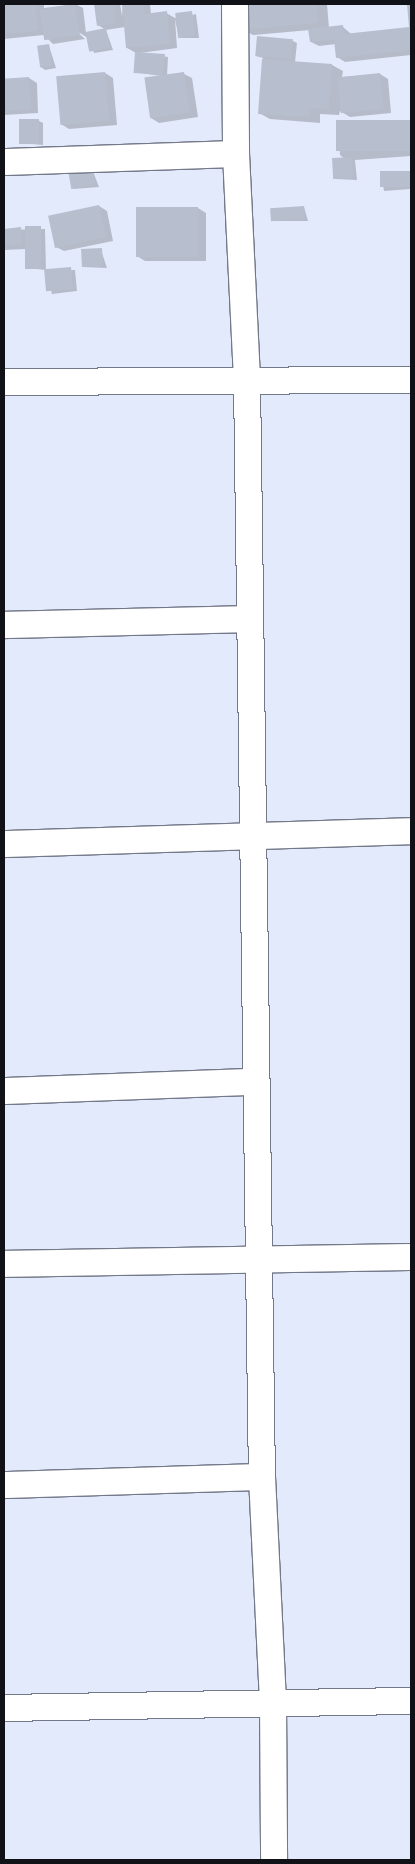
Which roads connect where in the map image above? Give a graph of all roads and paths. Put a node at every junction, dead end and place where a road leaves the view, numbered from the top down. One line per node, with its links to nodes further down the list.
1 (235, 4): 2 (street)
2 (236, 154): 3 (street); 4 (street)
3 (4, 162)
4 (247, 380): 5 (street); 6 (street); 7 (street)
5 (411, 380)
6 (4, 382)
7 (248, 618): 8 (street); 10 (street)
8 (4, 625)
9 (411, 831): 10 (street)
10 (254, 836): 11 (street); 12 (street)
11 (4, 844)
12 (255, 1082): 13 (street); 15 (street)
13 (4, 1091)
14 (411, 1257): 15 (street)
15 (261, 1259): 16 (street); 17 (street)
16 (4, 1264)
17 (262, 1477): 18 (street); 20 (street)
18 (4, 1485)
19 (411, 1701): 20 (street)
20 (273, 1702): 21 (street); 22 (street)
21 (4, 1708)
22 (274, 1860)

